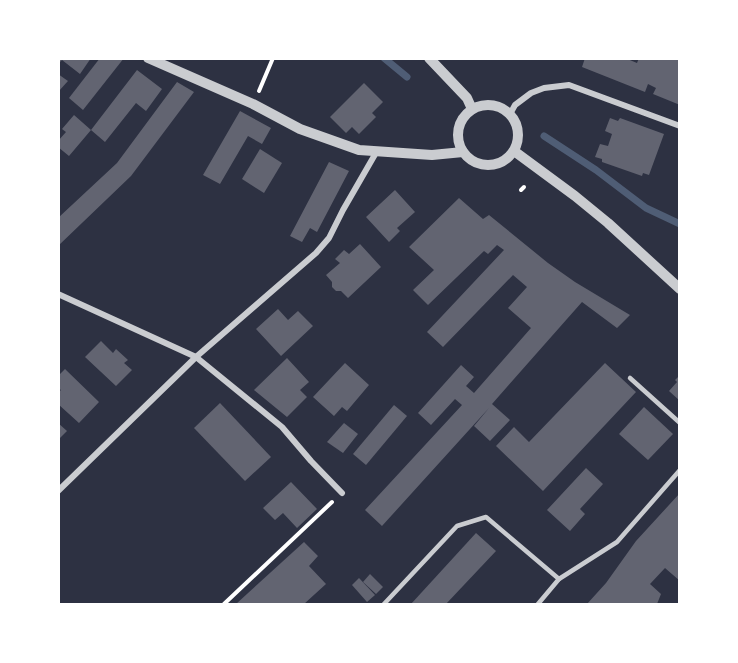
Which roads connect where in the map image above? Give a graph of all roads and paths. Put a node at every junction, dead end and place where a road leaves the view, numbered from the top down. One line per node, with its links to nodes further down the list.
1 (148, 58): 4 (street)
2 (273, 58): 4 (path)
3 (429, 58): 5 (street)
4 (253, 104): 9 (street)
5 (472, 109): 6 (street); 10 (street)
6 (510, 114): 7 (street); 8 (street)
7 (680, 126)
8 (514, 151): 10 (street); 11 (street)
9 (377, 152): 10 (street); 13 (street)
10 (463, 152)
11 (680, 289)
12 (58, 294): 13 (street)
13 (196, 357): 17 (street); 18 (street)
14 (630, 378): 15 (lane)
15 (680, 423)
16 (680, 470): 19 (lane)
17 (58, 491)
18 (342, 493): 20 (path)
19 (559, 579): 21 (lane); 22 (lane)
20 (224, 604)
21 (384, 604)
22 (538, 604)

